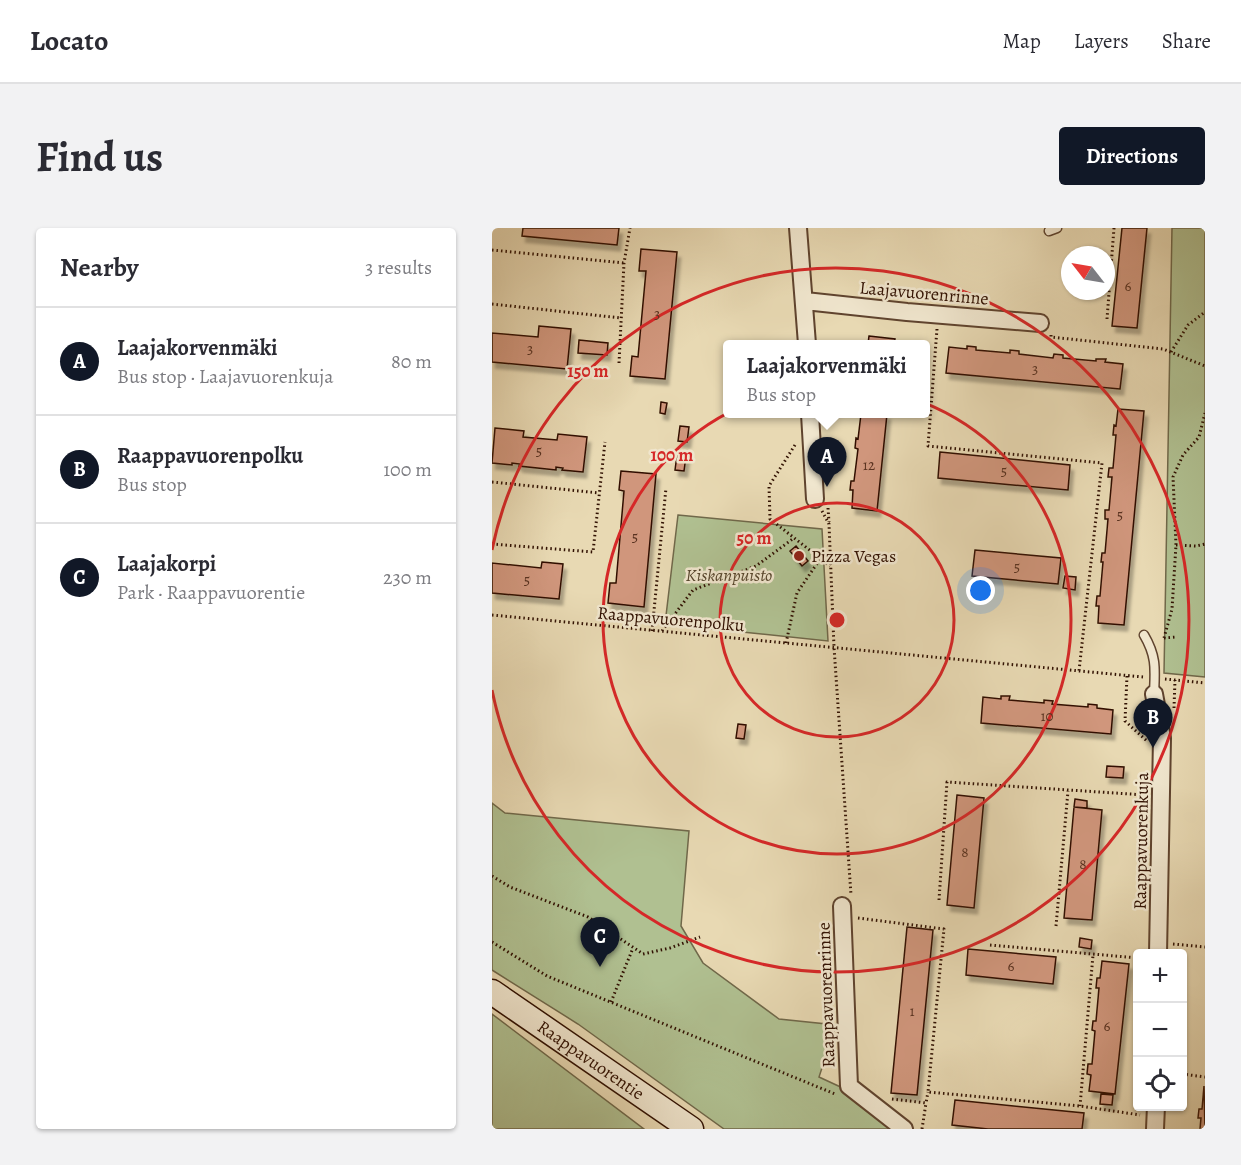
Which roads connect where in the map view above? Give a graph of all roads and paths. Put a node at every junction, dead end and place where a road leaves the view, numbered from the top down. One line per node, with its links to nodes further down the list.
1 (630, 228): 8 (path)
2 (798, 228): 10 (street)
3 (1114, 228): 4 (path)
4 (1113, 246)
5 (492, 250): 8 (path)
6 (1115, 260): 7 (path)
7 (1118, 260)
8 (624, 262): 15 (path)
9 (1109, 300): 12 (path)
10 (805, 301): 17 (street, Laajavuorenrinne); 19 (street)
11 (492, 304): 15 (path)
12 (1108, 312): 14 (path); 16 (path)
13 (1205, 312): 20 (path)
14 (1113, 313)
15 (621, 318): 21 (path)
16 (1107, 319)
17 (1040, 323): 20 (path)
18 (937, 328): 46 (path)
19 (807, 340)
20 (1171, 352): 22 (path)
21 (619, 363)
22 (1205, 366)
23 (1205, 413): 34 (path)
24 (810, 418): 30 (street)
25 (800, 438): 31 (path)
26 (604, 442): 29 (path)
27 (492, 482): 29 (path)
28 (666, 488): 38 (path)
29 (599, 492): 32 (path)
30 (814, 499): 36 (path)
31 (794, 538): 35 (path); 39 (path)
32 (492, 544)
33 (1205, 544): 34 (path)
34 (1176, 546): 42 (path)
35 (820, 559): 36 (path); 43 (path)
36 (830, 566): 44 (path)
37 (492, 615): 38 (path, Raappavuorenpolku)
38 (652, 631): 39 (path, Raappavuorenpolku)
39 (662, 632): 43 (path, Raappavuorenpolku)
40 (1144, 635): 45 (lane)
41 (1176, 637): 42 (path)
42 (1164, 638): 45 (path)
43 (786, 643): 44 (path, Raappavuorenpolku)
44 (834, 647): 46 (path, Raappavuorenpolku); 53 (path)
45 (1153, 650): 48 (lane)
46 (1078, 671): 48 (path, Raappavuorenpolku)
47 (1205, 683): 48 (path, Raappavuorenpolku)
48 (1154, 686): 61 (street, Raappavuorenkuja)
49 (1068, 790): 50 (path); 52 (path); 55 (path)
50 (1152, 795)
51 (492, 876): 60 (path)
52 (939, 900)
53 (847, 905): 75 (street, Raappavuorenrinne)
54 (854, 918): 68 (path)
55 (1056, 926)
56 (700, 937): 60 (path)
57 (492, 942): 65 (path)
58 (990, 945): 62 (path)
59 (1205, 947): 61 (path)
60 (633, 948): 65 (path)
61 (1165, 949)
62 (1093, 955): 63 (path); 72 (path)
63 (1133, 958)
64 (492, 992): 74 (main road, Raappavuorentie)
65 (611, 1002): 69 (path)
66 (1187, 1075): 67 (path)
67 (1205, 1077)
68 (928, 1092): 71 (path); 72 (path)
69 (837, 1095)
70 (905, 1101): 71 (path)
71 (926, 1103): 76 (path)
72 (1080, 1106): 73 (path)
73 (1152, 1117)
74 (691, 1129)
75 (904, 1129)
76 (922, 1129)

